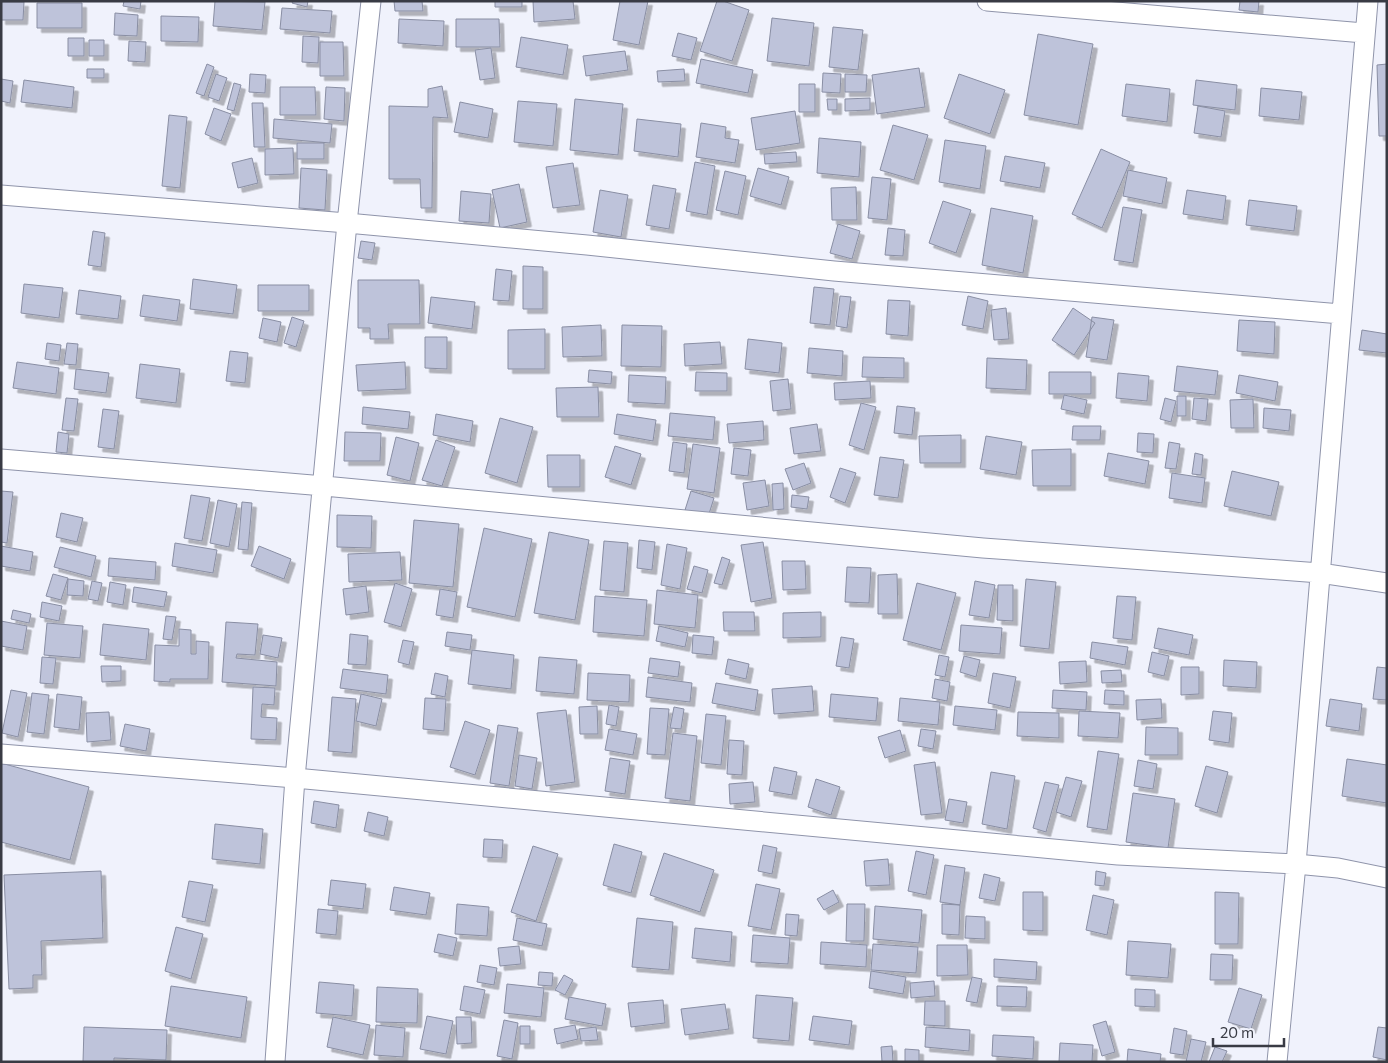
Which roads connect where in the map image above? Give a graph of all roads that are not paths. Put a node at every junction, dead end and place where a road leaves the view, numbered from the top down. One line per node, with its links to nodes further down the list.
1 (371, 1): 6 (street)
2 (987, 1): 4 (street)
3 (1368, 1): 4 (street)
4 (1364, 33): 7 (street)
5 (1, 195): 6 (street)
6 (347, 223): 7 (street); 9 (street)
7 (1341, 314): 10 (street)
8 (1, 459): 9 (street)
9 (324, 486): 10 (street); 13 (street)
10 (1320, 573): 11 (street); 14 (street)
11 (1387, 582)
12 (1, 754): 13 (street)
13 (295, 778): 14 (street); 16 (street)
14 (1296, 864): 15 (street); 17 (street)
15 (1387, 878)
16 (275, 1062)
17 (1277, 1062)

